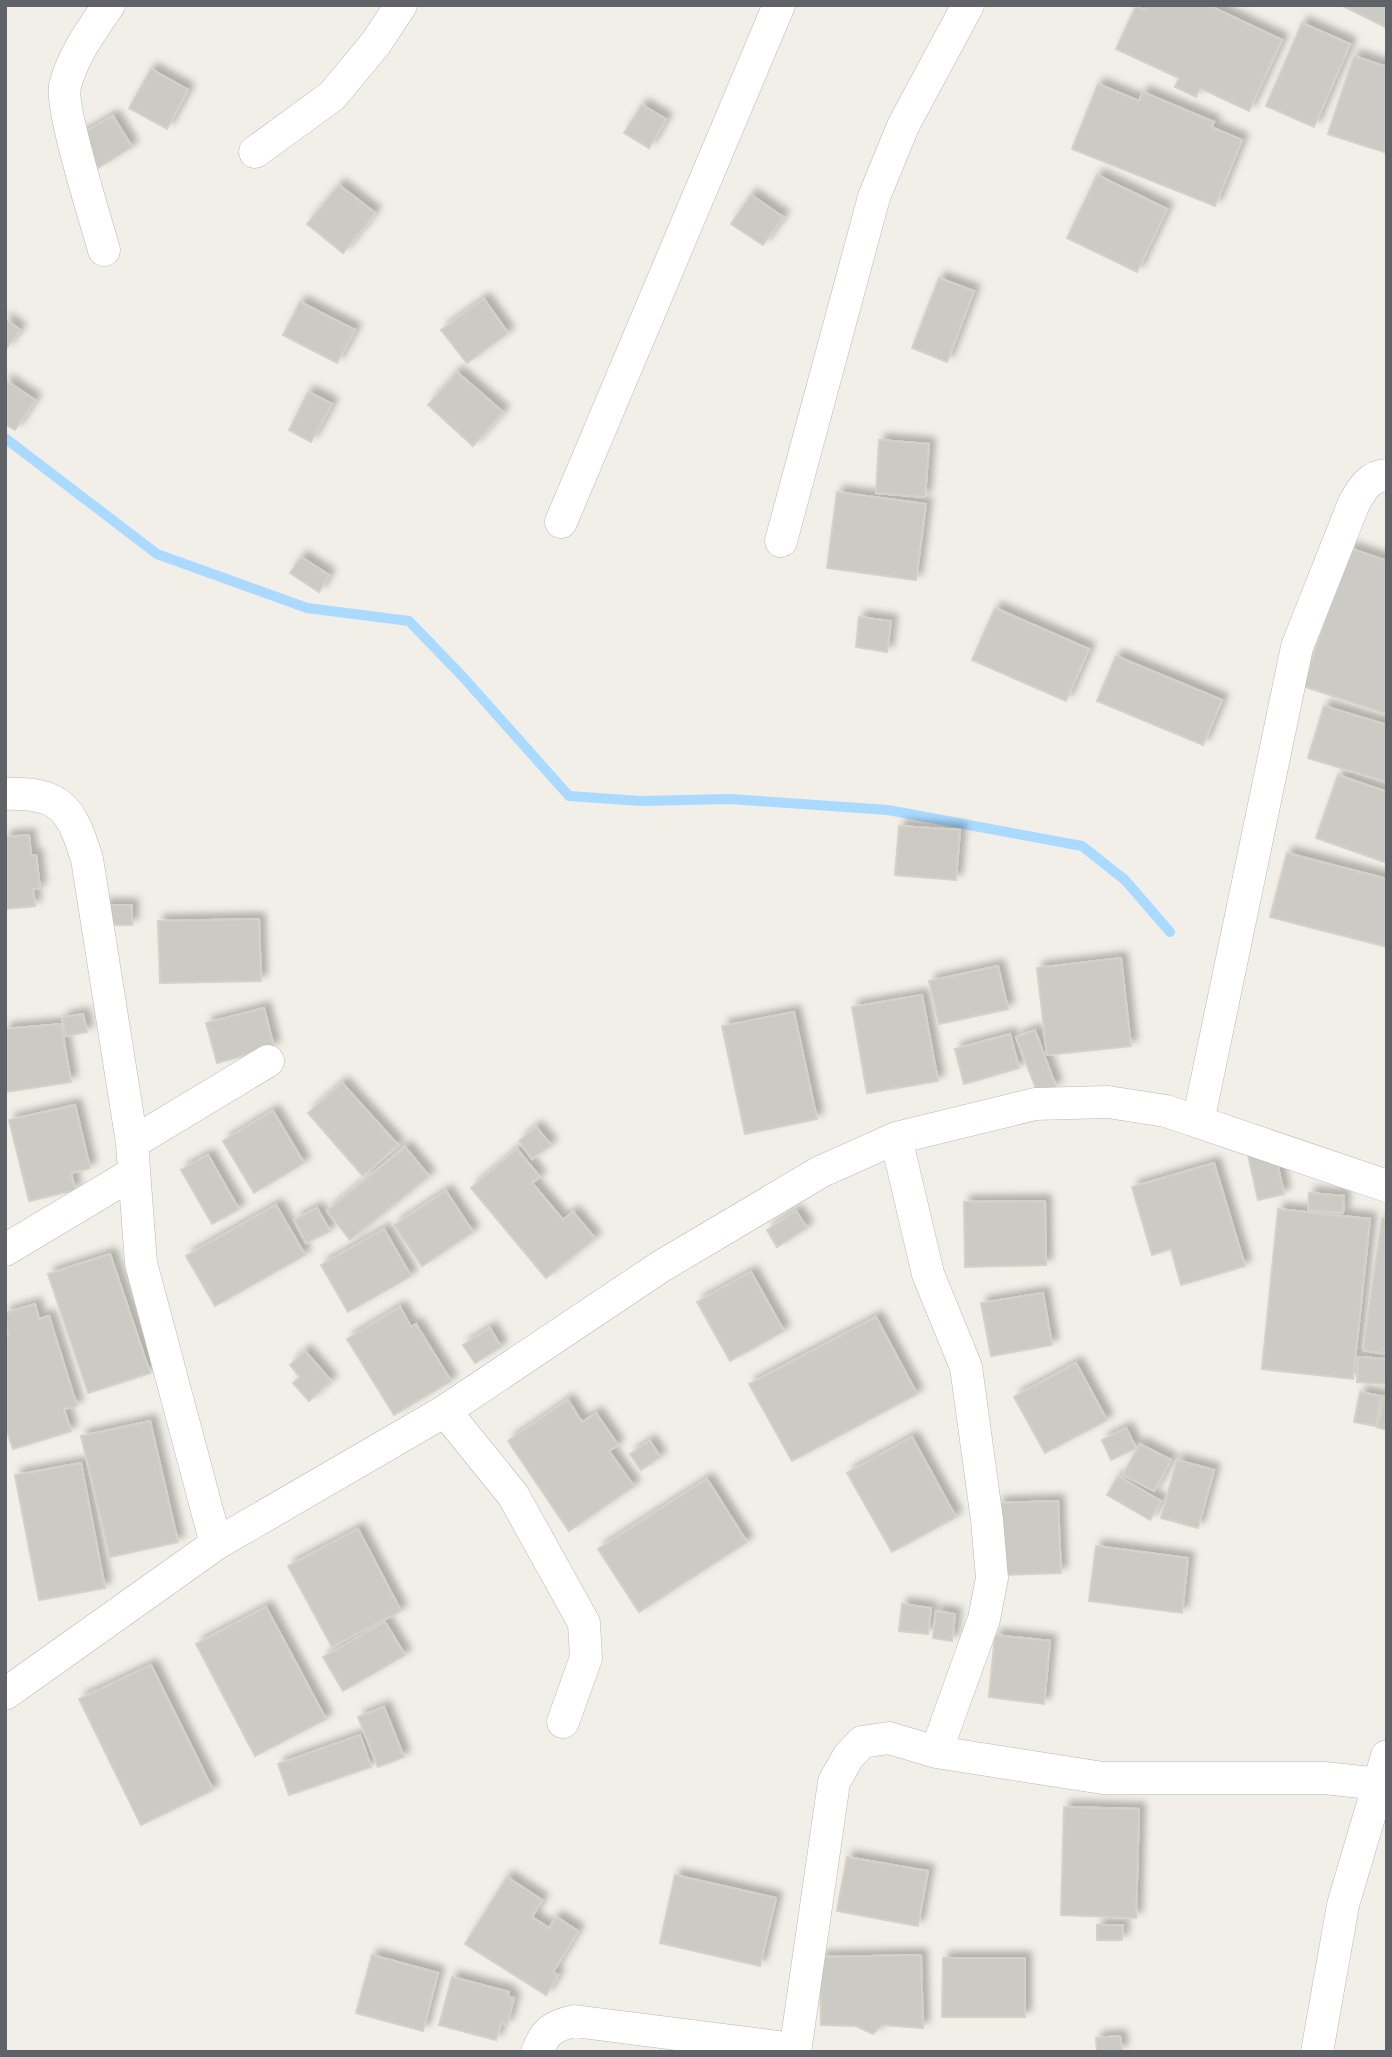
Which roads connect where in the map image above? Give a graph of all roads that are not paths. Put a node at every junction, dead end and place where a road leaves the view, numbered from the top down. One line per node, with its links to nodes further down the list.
1 (109, 5): 6 (street)
2 (401, 5): 5 (street)
3 (779, 5): 8 (street)
4 (968, 5): 9 (street)
5 (255, 152)
6 (104, 250)
7 (1387, 475): 12 (street)
8 (561, 522)
9 (781, 541)
10 (5, 794): 14 (street)
11 (268, 1061): 14 (street)
12 (1198, 1122): 13 (street); 16 (street)
13 (896, 1138): 18 (street); 22 (street)
14 (132, 1143): 15 (street)
15 (132, 1174): 17 (street); 19 (street)
16 (1387, 1185)
17 (5, 1250)
18 (445, 1411): 19 (street); 21 (street)
19 (216, 1544): 20 (street)
20 (5, 1694)
21 (564, 1723)
22 (936, 1752): 23 (street); 24 (street)
23 (1384, 1770): 26 (street)
24 (795, 2050): 25 (street)
25 (537, 2052)
26 (1317, 2052)

